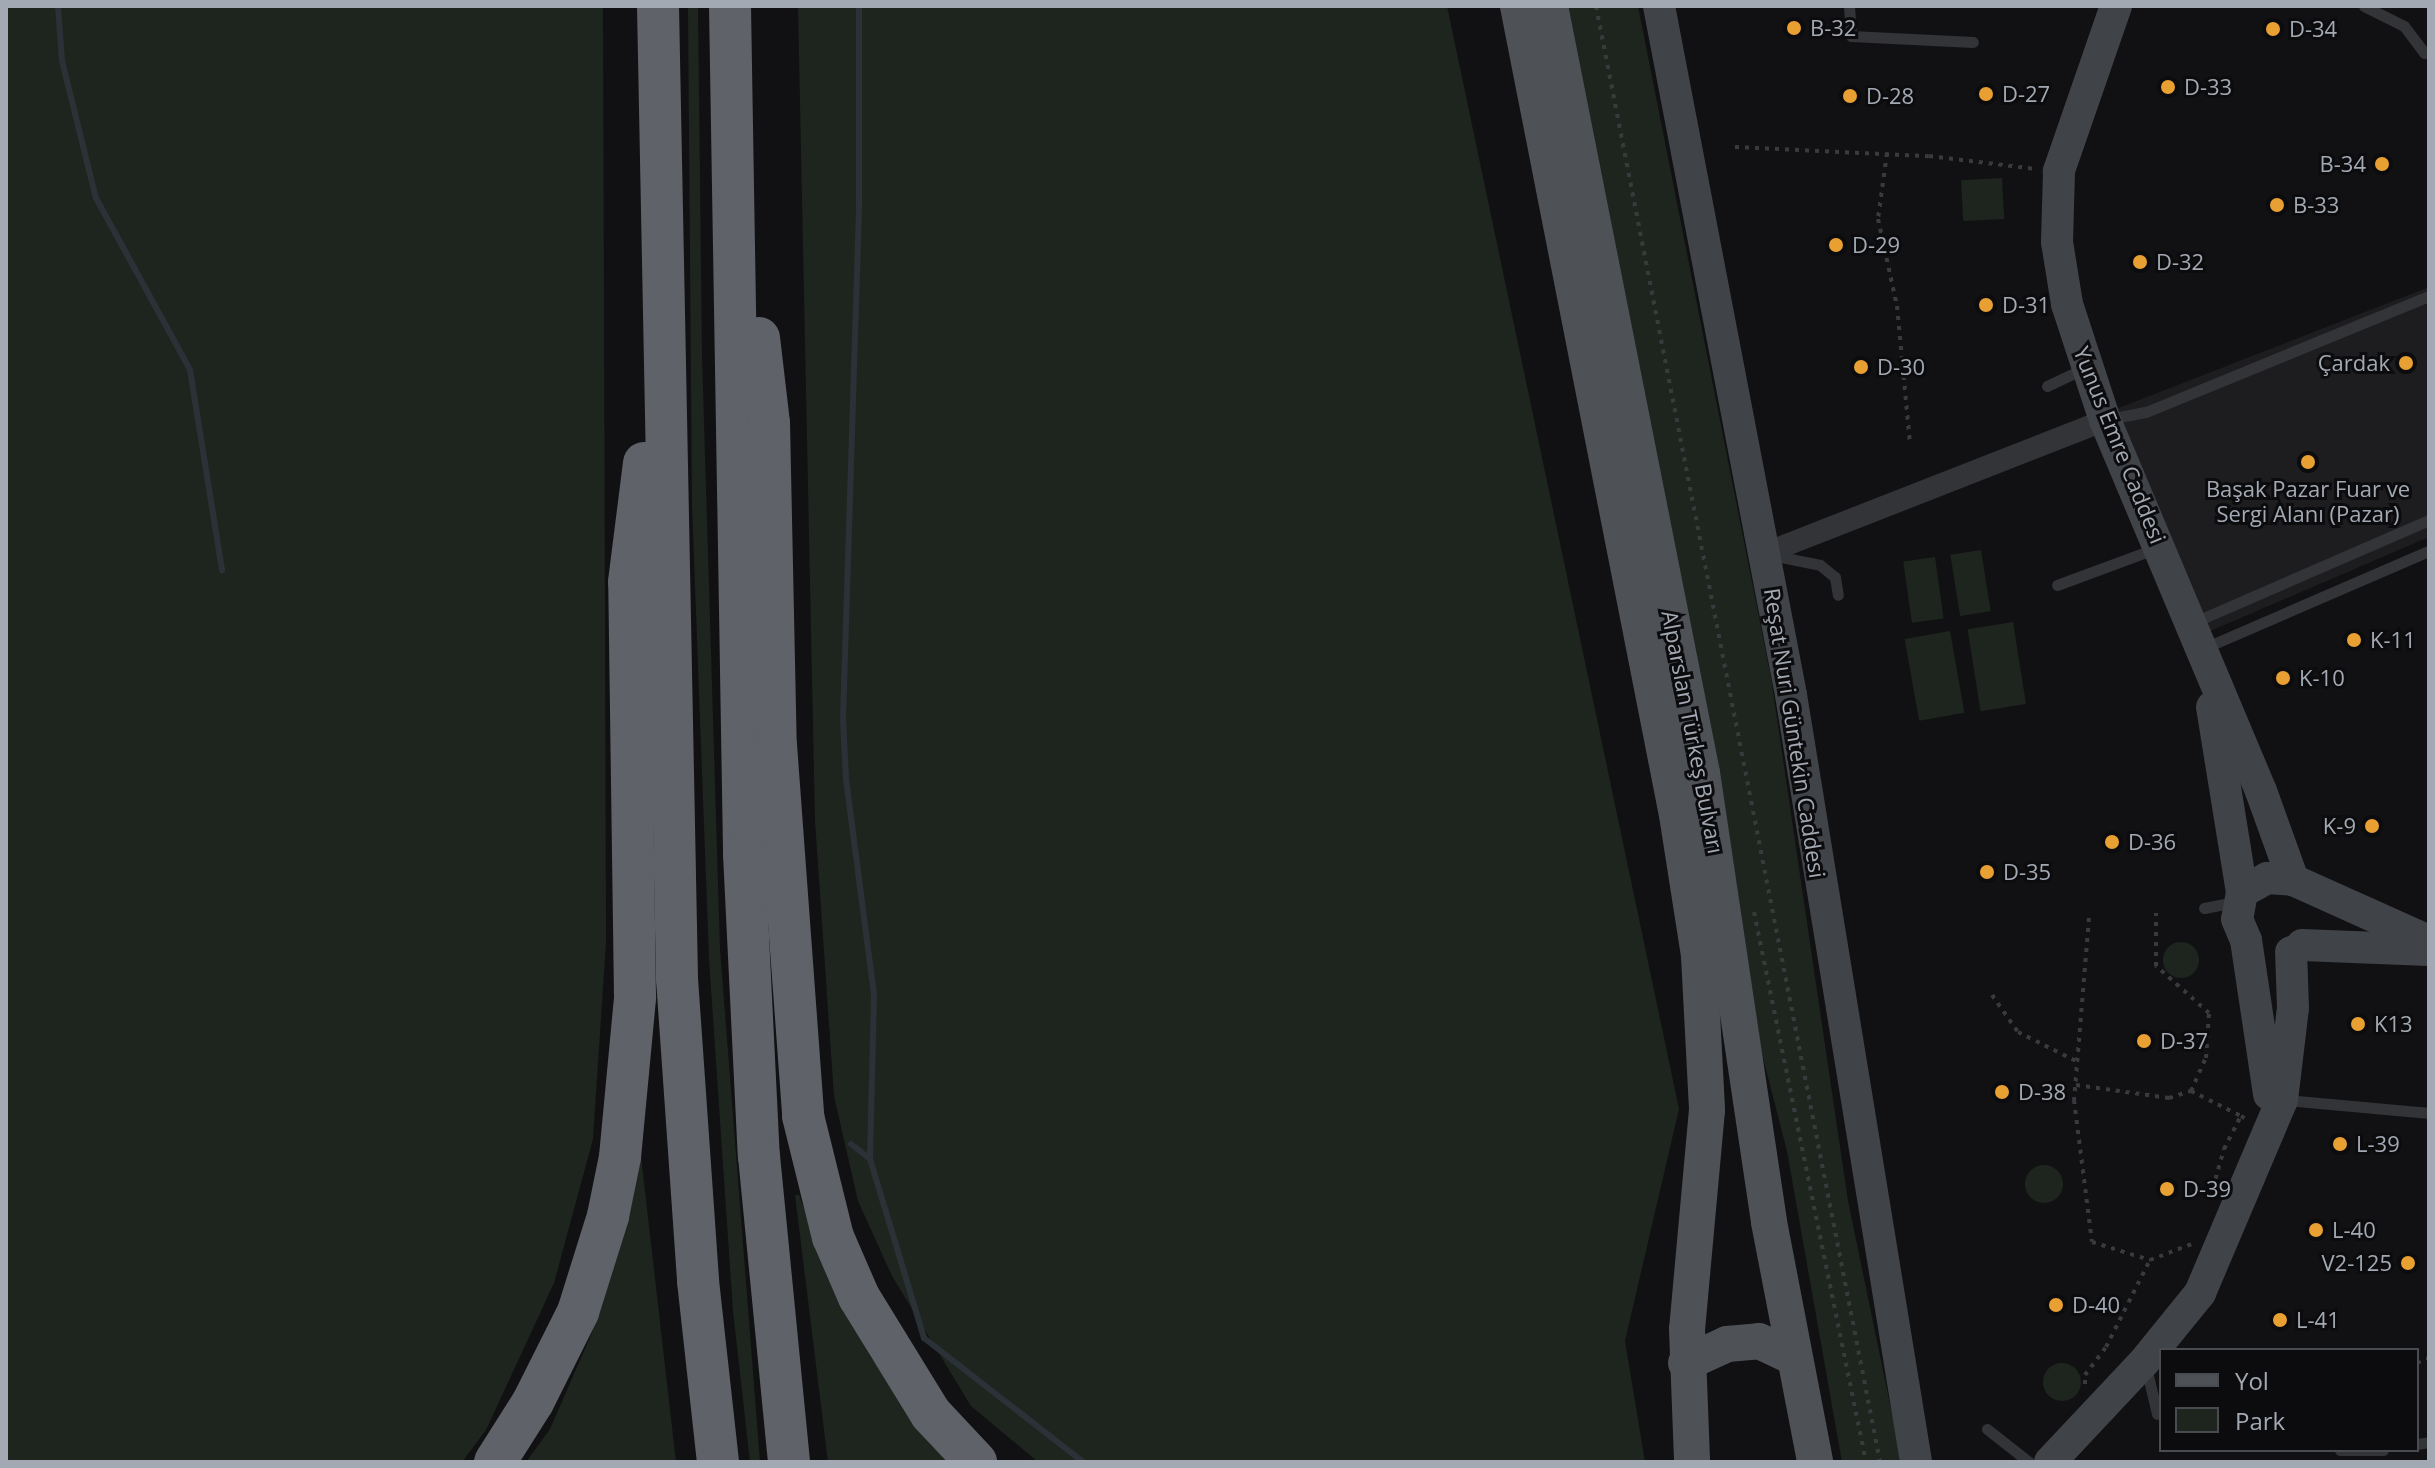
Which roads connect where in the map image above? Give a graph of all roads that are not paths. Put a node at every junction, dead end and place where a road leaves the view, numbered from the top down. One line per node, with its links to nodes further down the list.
1 (658, 6): 15 (highway)
2 (730, 6): 11 (highway)
3 (1518, 6): 36 (main road, Alparslan Türkeş Bulvarı)
4 (1550, 6): 35 (main road, Alparslan Türkeş Bulvarı)
5 (1659, 6): 20 (street, Reşat Nuri Güntekin Caddesi)
6 (1849, 6): 9 (lane)
7 (2116, 6): 13 (street, Yunus Emre Caddesi)
8 (2364, 6): 10 (lane)
9 (1973, 42)
10 (2424, 53)
11 (734, 248): 42 (highway); 43 (highway)
12 (2429, 296): 16 (lane)
13 (2086, 368): 14 (lane); 16 (street, Yunus Emre Caddesi)
14 (2047, 386)
15 (662, 387): 40 (highway); 41 (highway)
16 (2105, 420): 18 (street, Yunus Emre Caddesi); 20 (street)
17 (2429, 520): 23 (lane)
18 (2161, 546): 21 (lane); 23 (street, Yunus Emre Caddesi)
19 (2429, 551): 23 (lane)
20 (1766, 553): 22 (lane); 46 (street, Reşat Nuri Güntekin Caddesi)
21 (2057, 585)
22 (1838, 595)
23 (2197, 636): 24 (street, Yunus Emre Caddesi); 25 (street, Yunus Emre Caddesi)
24 (2298, 884): 25 (street); 28 (street); 29 (street, Yunus Emre Caddesi)
25 (2240, 897): 26 (lane); 27 (street, Yunus Emre Caddesi)
26 (2204, 908)
27 (2246, 940): 29 (street); 33 (street, Yunus Emre Caddesi)
28 (2429, 941)
29 (2296, 948): 30 (street); 31 (street, Yunus Emre Caddesi)
30 (2429, 950)
31 (2282, 1100): 32 (lane); 33 (street, Yunus Emre Caddesi)
32 (2429, 1113)
33 (2272, 1130): 34 (street, Yunus Emre Caddesi)
34 (2164, 1348)
35 (1793, 1357): 36 (main road); 45 (main road, Alparslan Türkeş Bulvarı)
36 (1686, 1363): 44 (main road, Alparslan Türkeş Bulvarı)
37 (2153, 1365): 38 (lane); 48 (street, Yunus Emre Caddesi)
38 (2157, 1414)
39 (1987, 1429): 47 (lane)
40 (495, 1462)
41 (718, 1462)
42 (789, 1462)
43 (976, 1462)
44 (1692, 1462)
45 (1815, 1462)
46 (1916, 1462)
47 (2029, 1462)
48 (2050, 1462)

